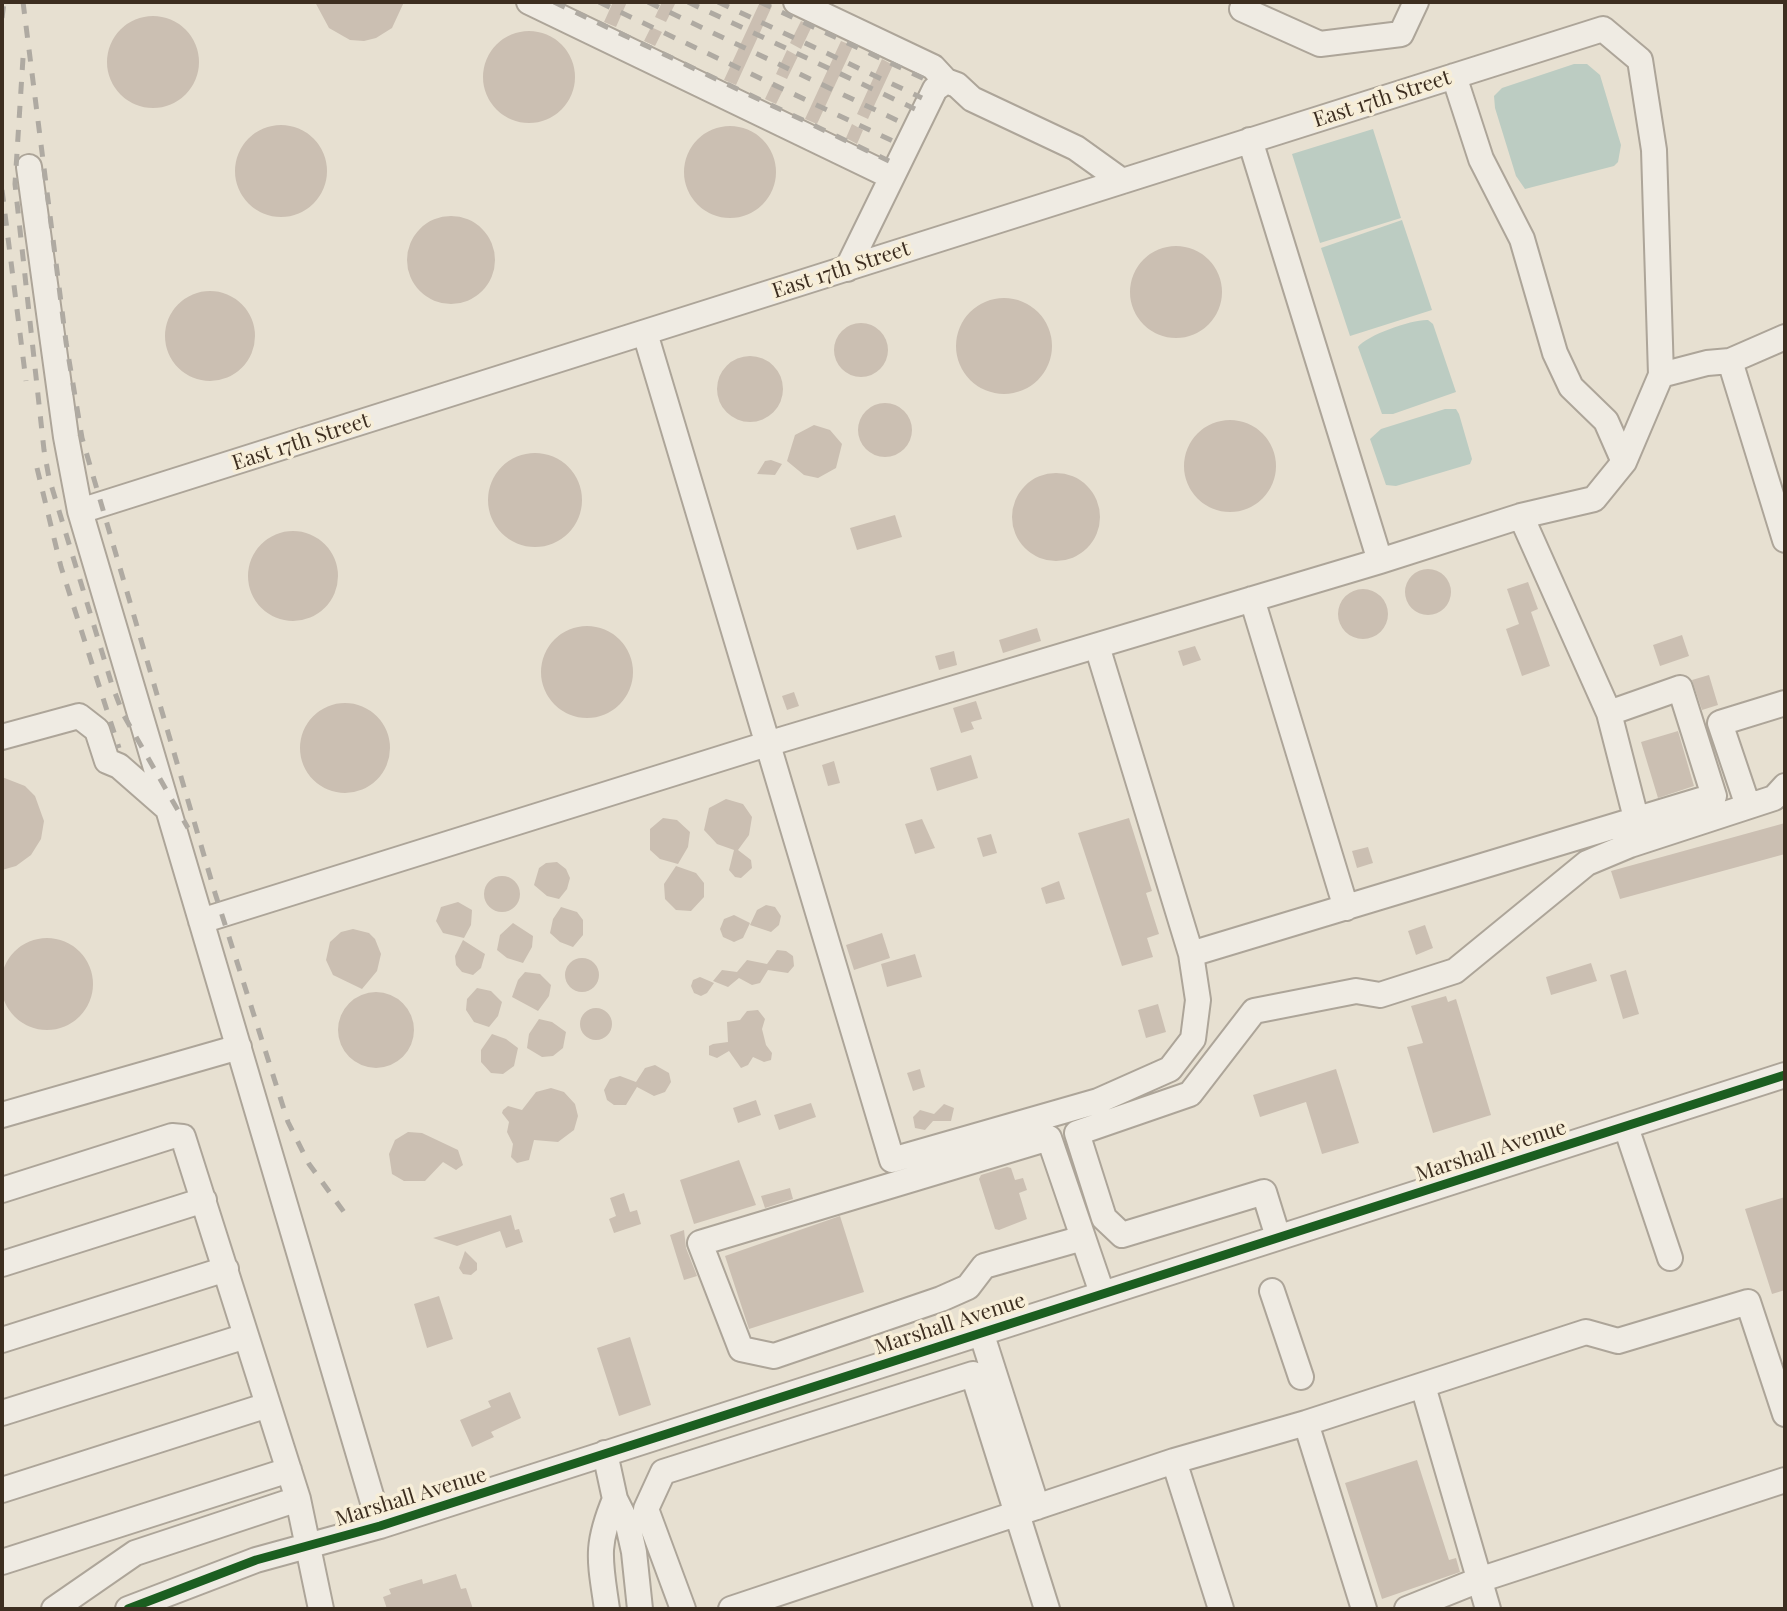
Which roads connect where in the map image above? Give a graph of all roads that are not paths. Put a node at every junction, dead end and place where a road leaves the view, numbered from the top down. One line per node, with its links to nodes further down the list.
1 (529, 2): 9 (street)
2 (796, 2): 6 (street)
3 (1245, 2): 4 (street)
4 (1416, 2)
5 (1454, 76): 7 (street, East 17th Street); 15 (street, East 17th Street); 16 (street)
6 (946, 81): 9 (street); 10 (street)
7 (1250, 140): 10 (street, East 17th Street); 20 (street)
8 (29, 167): 17 (street)
9 (892, 177): 11 (street)
10 (1122, 181): 11 (street, East 17th Street)
11 (847, 269): 12 (street, East 17th Street)
12 (645, 333): 17 (street, East 17th Street); 26 (street)
13 (1785, 337): 14 (street)
14 (1730, 361): 15 (street); 19 (street)
15 (1661, 375): 16 (street)
16 (1624, 462): 18 (street)
17 (80, 511): 29 (street)
18 (1521, 516): 20 (street); 24 (street)
19 (1785, 540)
20 (1380, 561): 21 (street)
21 (1252, 599): 22 (street); 31 (street)
22 (1097, 646): 26 (street); 33 (street)
23 (1785, 704): 28 (street)
24 (1609, 713): 30 (street); 30 (street)
25 (2, 737): 29 (street)
26 (767, 744): 32 (street); 33 (street)
27 (1785, 786): 28 (street)
28 (1748, 806): 38 (street)
29 (167, 809): 32 (street)
30 (1637, 822): 31 (street)
31 (1346, 908): 33 (street)
32 (201, 921): 34 (street)
33 (1191, 954)
34 (239, 1047): 36 (street); 66 (street)
35 (1785, 1075): 37 (street, Marshall Avenue)
36 (2, 1115)
37 (1626, 1126): 42 (street, Marshall Avenue); 44 (street)
38 (1077, 1133): 39 (street); 42 (street)
39 (1049, 1138): 43 (street); 43 (street)
40 (2, 1190): 41 (street)
41 (204, 1200): 45 (street); 46 (street)
42 (1278, 1237): 48 (street, Marshall Avenue)
43 (1083, 1238): 48 (street)
44 (1670, 1258)
45 (2, 1264)
46 (226, 1269): 50 (street); 51 (street)
47 (1272, 1291): 52 (street)
48 (1102, 1293): 49 (street, Marshall Avenue)
49 (981, 1332): 58 (street, Marshall Avenue); 65 (street)
50 (246, 1336): 54 (street); 55 (street)
51 (2, 1340)
52 (1301, 1377)
53 (1423, 1386): 56 (street); 57 (street); 69 (street)
54 (268, 1405): 60 (street); 62 (street)
55 (2, 1413)
56 (1785, 1413)
57 (1306, 1423): 59 (street); 80 (street)
58 (605, 1453): 64 (street); 66 (street, Marshall Avenue)
59 (1174, 1461): 65 (street); 79 (street)
60 (289, 1470): 63 (street); 68 (street)
61 (1785, 1480): 69 (street)
62 (2, 1490)
63 (298, 1499): 67 (street); 71 (street)
64 (615, 1499): 74 (street); 75 (street)
65 (1027, 1510): 76 (street); 77 (street); 78 (street)
66 (380, 1526): 67 (street, Marshall Avenue)
67 (310, 1545): 70 (street, Marshall Avenue); 73 (street)
68 (2, 1562)
69 (1479, 1580): 81 (street); 82 (street)
70 (163, 1602): 72 (street, Marshall Avenue)
71 (54, 1609)
72 (128, 1609)
73 (321, 1609)
74 (607, 1609)
75 (640, 1609)
76 (683, 1609)
77 (732, 1609)
78 (1048, 1609)
79 (1221, 1609)
80 (1364, 1609)
81 (1407, 1609)
82 (1488, 1609)

